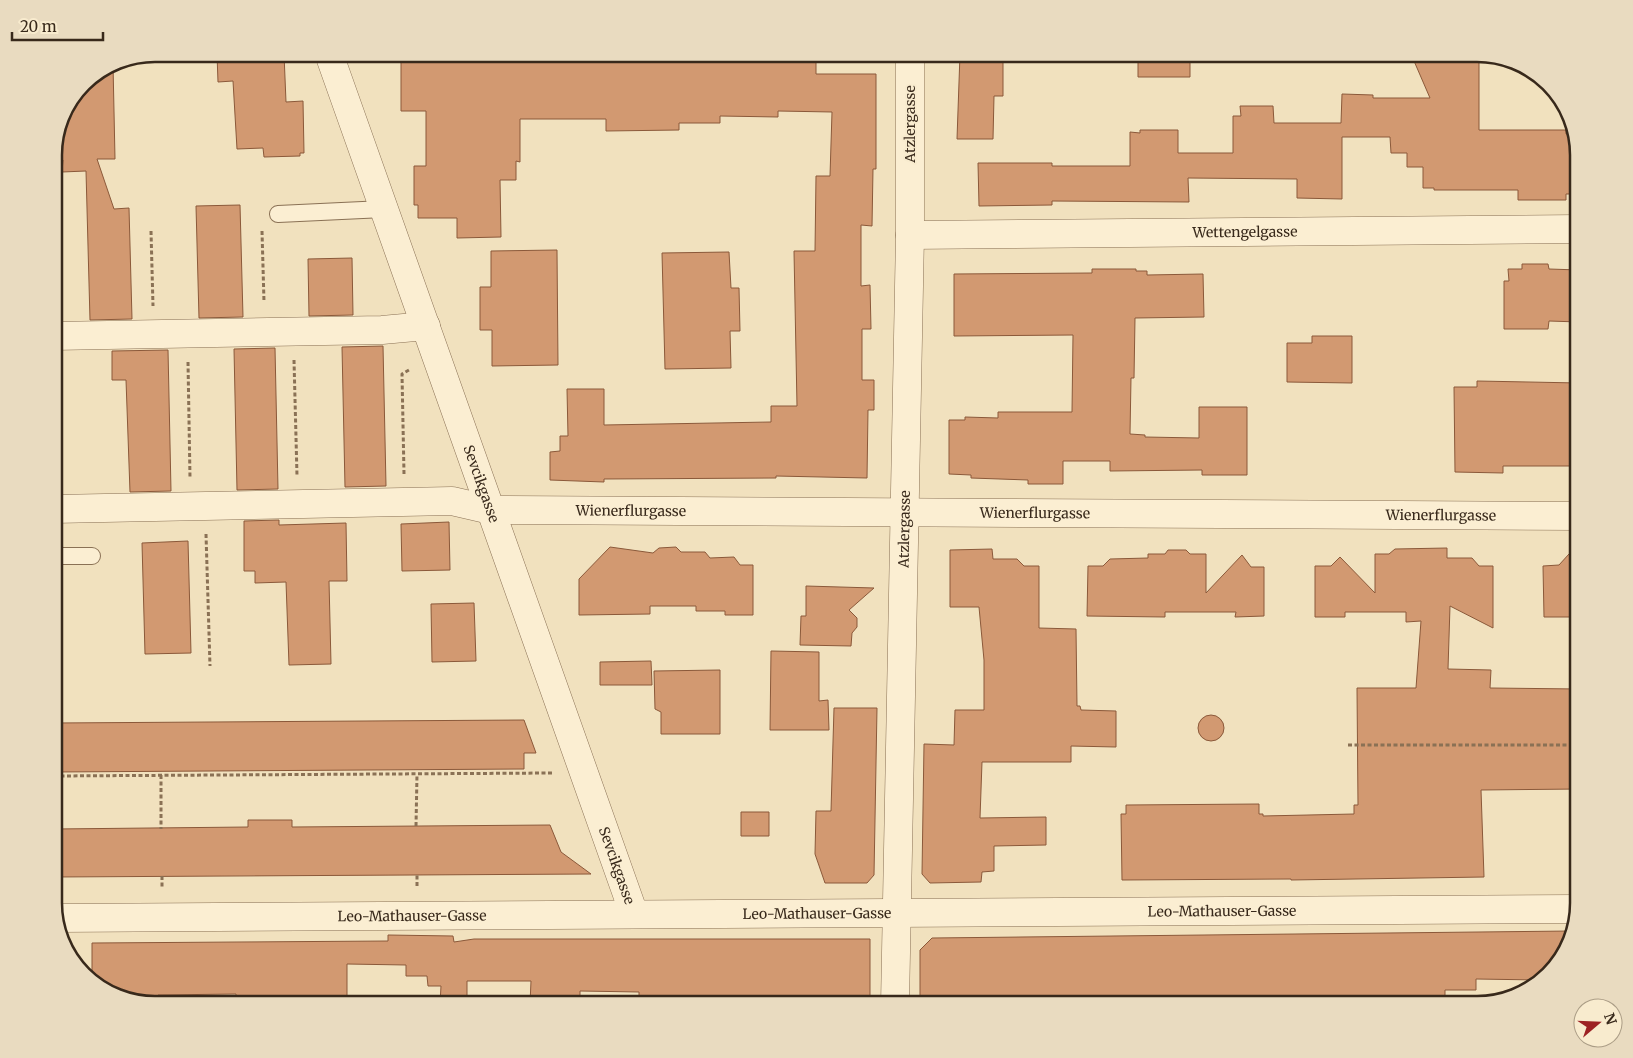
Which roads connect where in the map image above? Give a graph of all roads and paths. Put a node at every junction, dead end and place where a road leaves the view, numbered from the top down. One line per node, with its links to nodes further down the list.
1 (332, 62): 3 (street, Sevcikgasse)
2 (910, 62): 7 (street, Atzlergasse)
3 (384, 209): 4 (lane); 8 (street, Sevcikgasse)
4 (278, 214): 10 (path)
5 (1570, 229): 7 (street, Wettengelgasse)
6 (151, 231): 11 (path)
7 (910, 235): 20 (street, Atzlergasse)
8 (426, 326): 9 (street); 14 (street, Sevcikgasse)
9 (293, 332): 10 (street); 16 (path)
10 (265, 333): 12 (street)
11 (154, 334): 12 (street); 13 (street)
12 (188, 334): 17 (path)
13 (63, 336)
14 (437, 356): 15 (path); 19 (street, Sevcikgasse)
15 (404, 502): 16 (street, Wienerflurgasse); 19 (street, Wienerflurgasse)
16 (298, 504): 17 (street, Wienerflurgasse)
17 (198, 506): 18 (street, Wienerflurgasse); 24 (path)
18 (63, 509)
19 (491, 510): 20 (street, Wienerflurgasse); 27 (street, Sevcikgasse)
20 (903, 513): 21 (street, Wienerflurgasse); 34 (street, Atzlergasse)
21 (1570, 516)
22 (63, 556): 23 (lane)
23 (92, 556)
24 (210, 666)
25 (1348, 745): 26 (path)
26 (1570, 745)
27 (584, 773): 28 (path); 35 (street, Sevcikgasse)
28 (417, 774): 29 (path); 31 (path)
29 (161, 775): 30 (path); 32 (path)
30 (63, 776)
31 (416, 826)
32 (161, 829)
33 (1570, 909): 34 (street, Leo-Mathauser-Gasse)
34 (896, 911): 35 (street, Leo-Mathauser-Gasse); 37 (street, Atzlergasse)
35 (634, 914): 36 (street, Leo-Mathauser-Gasse)
36 (64, 918)
37 (895, 996)

